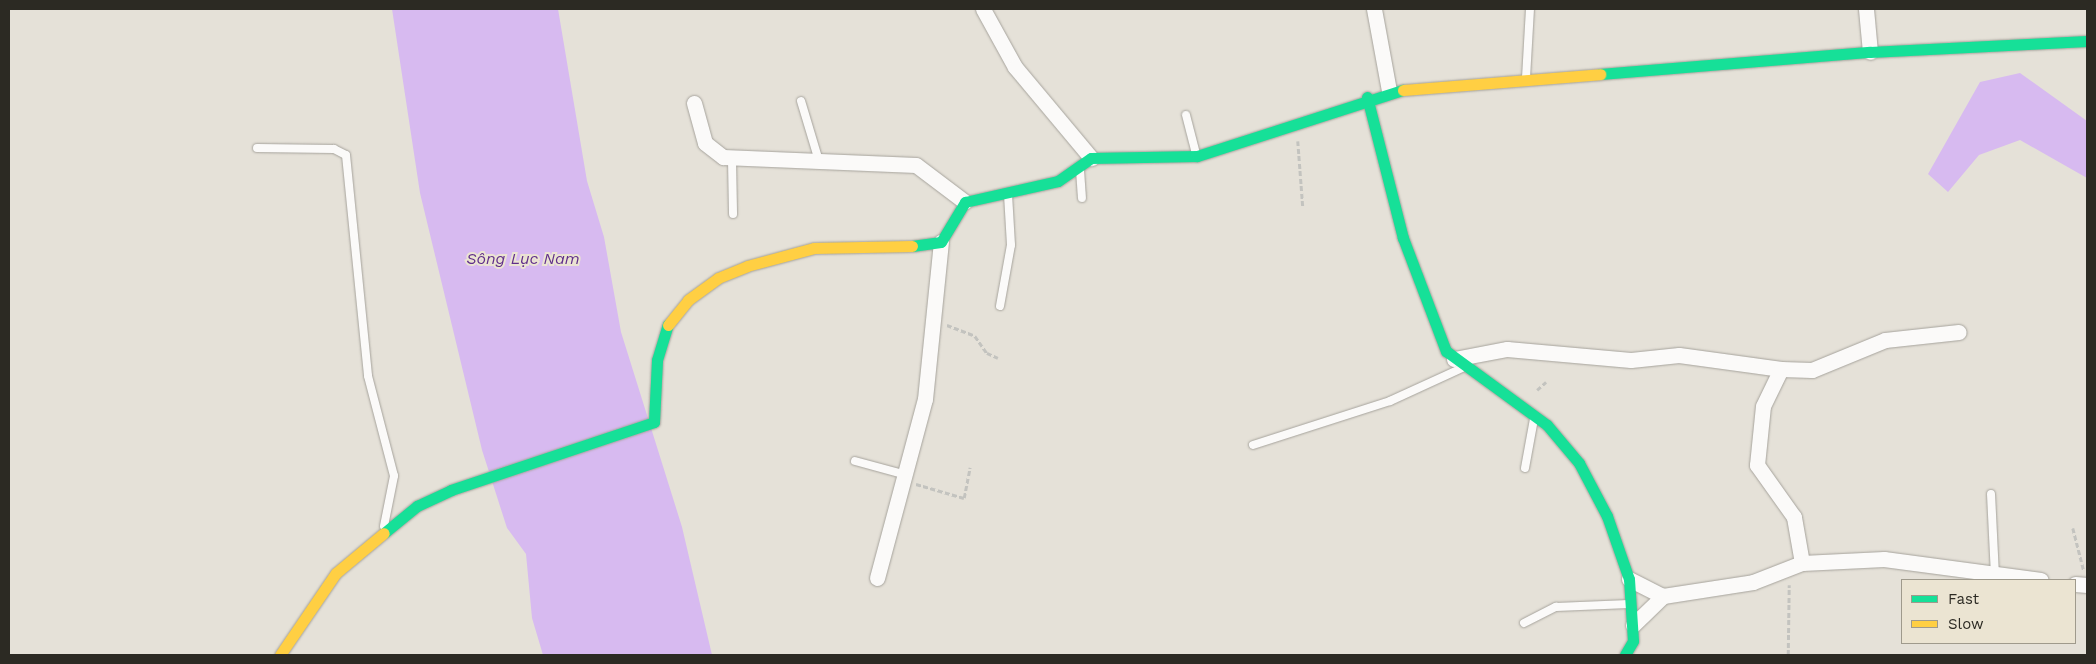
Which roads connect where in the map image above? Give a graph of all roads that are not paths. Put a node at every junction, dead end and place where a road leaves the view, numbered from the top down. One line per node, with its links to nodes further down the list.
1 (983, 9): 15 (street)
2 (1374, 9): 8 (street)
3 (1530, 9): 7 (lane)
4 (1866, 9): 6 (street)
5 (2087, 41): 6 (street)
6 (1870, 52): 7 (street)
7 (1526, 78): 8 (street)
8 (1389, 91): 9 (street)
9 (1367, 97): 14 (street); 26 (street)
10 (801, 101): 17 (lane)
11 (694, 103): 16 (street)
12 (1186, 115): 14 (lane)
13 (257, 148): 34 (lane)
14 (1197, 156): 15 (street)
15 (1091, 158): 18 (street)
16 (732, 160): 17 (street); 22 (lane)
17 (819, 163): 21 (street)
18 (1080, 168): 19 (street); 20 (lane)
19 (1008, 194): 21 (street); 24 (lane)
20 (1082, 198)
21 (965, 202): 23 (street)
22 (733, 214)
23 (941, 242): 32 (street); 34 (street)
24 (1000, 306)
25 (1959, 332): 27 (street)
26 (1459, 363): 27 (street); 28 (street); 29 (lane)
27 (1781, 369): 35 (street)
28 (1535, 414): 31 (lane); 38 (street)
29 (1253, 445)
30 (855, 461): 32 (lane)
31 (1525, 468)
32 (902, 477): 37 (street)
33 (1991, 494): 36 (lane)
34 (383, 536): 45 (street)
35 (1795, 565): 36 (street); 40 (street)
36 (1994, 575): 39 (street)
37 (877, 578)
38 (1629, 579): 40 (street); 41 (street)
39 (2032, 579)
40 (1662, 596): 43 (street)
41 (1631, 604): 42 (lane); 43 (street)
42 (1524, 623)
43 (1633, 625): 44 (street)
44 (1635, 650): 46 (street)
45 (280, 655)
46 (1626, 655)

